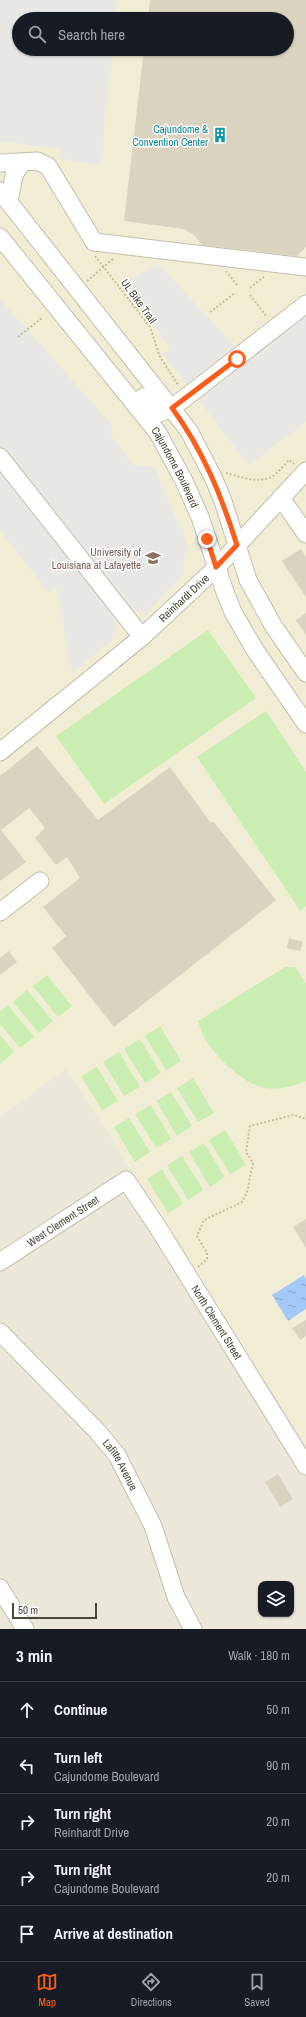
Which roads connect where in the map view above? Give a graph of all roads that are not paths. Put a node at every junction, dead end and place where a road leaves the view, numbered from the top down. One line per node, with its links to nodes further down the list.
1 (22, 162): 2 (street); 3 (street); 5 (street)
2 (0, 163)
3 (4, 196): 8 (street)
4 (0, 237): 7 (street, Cajundome Boulevard)
5 (306, 267)
6 (306, 304): 8 (street)
7 (65, 317): 8 (street); 14 (street, Cajundome Boulevard)
8 (179, 404): 13 (street)
9 (0, 457): 15 (street)
10 (305, 472): 11 (street, Reinhardt Drive)
11 (281, 498): 12 (street); 13 (street, Reinhardt Drive)
12 (306, 534)
13 (237, 545): 14 (street, Reinhardt Drive); 16 (street)
14 (216, 567): 15 (street, Reinhardt Drive); 17 (street, Cajundome Boulevard)
15 (142, 637): 18 (street, Reinhardt Drive)
16 (306, 673)
17 (306, 724)
18 (0, 752)
19 (40, 881): 20 (street)
20 (0, 912)
21 (126, 1180): 22 (street, West Clement Street); 24 (street, North Clement Street)
22 (0, 1262)
23 (0, 1332): 27 (street, Lafitte Avenue)
24 (306, 1466)
25 (0, 1588): 26 (street)
26 (25, 1629)
27 (193, 1629)

